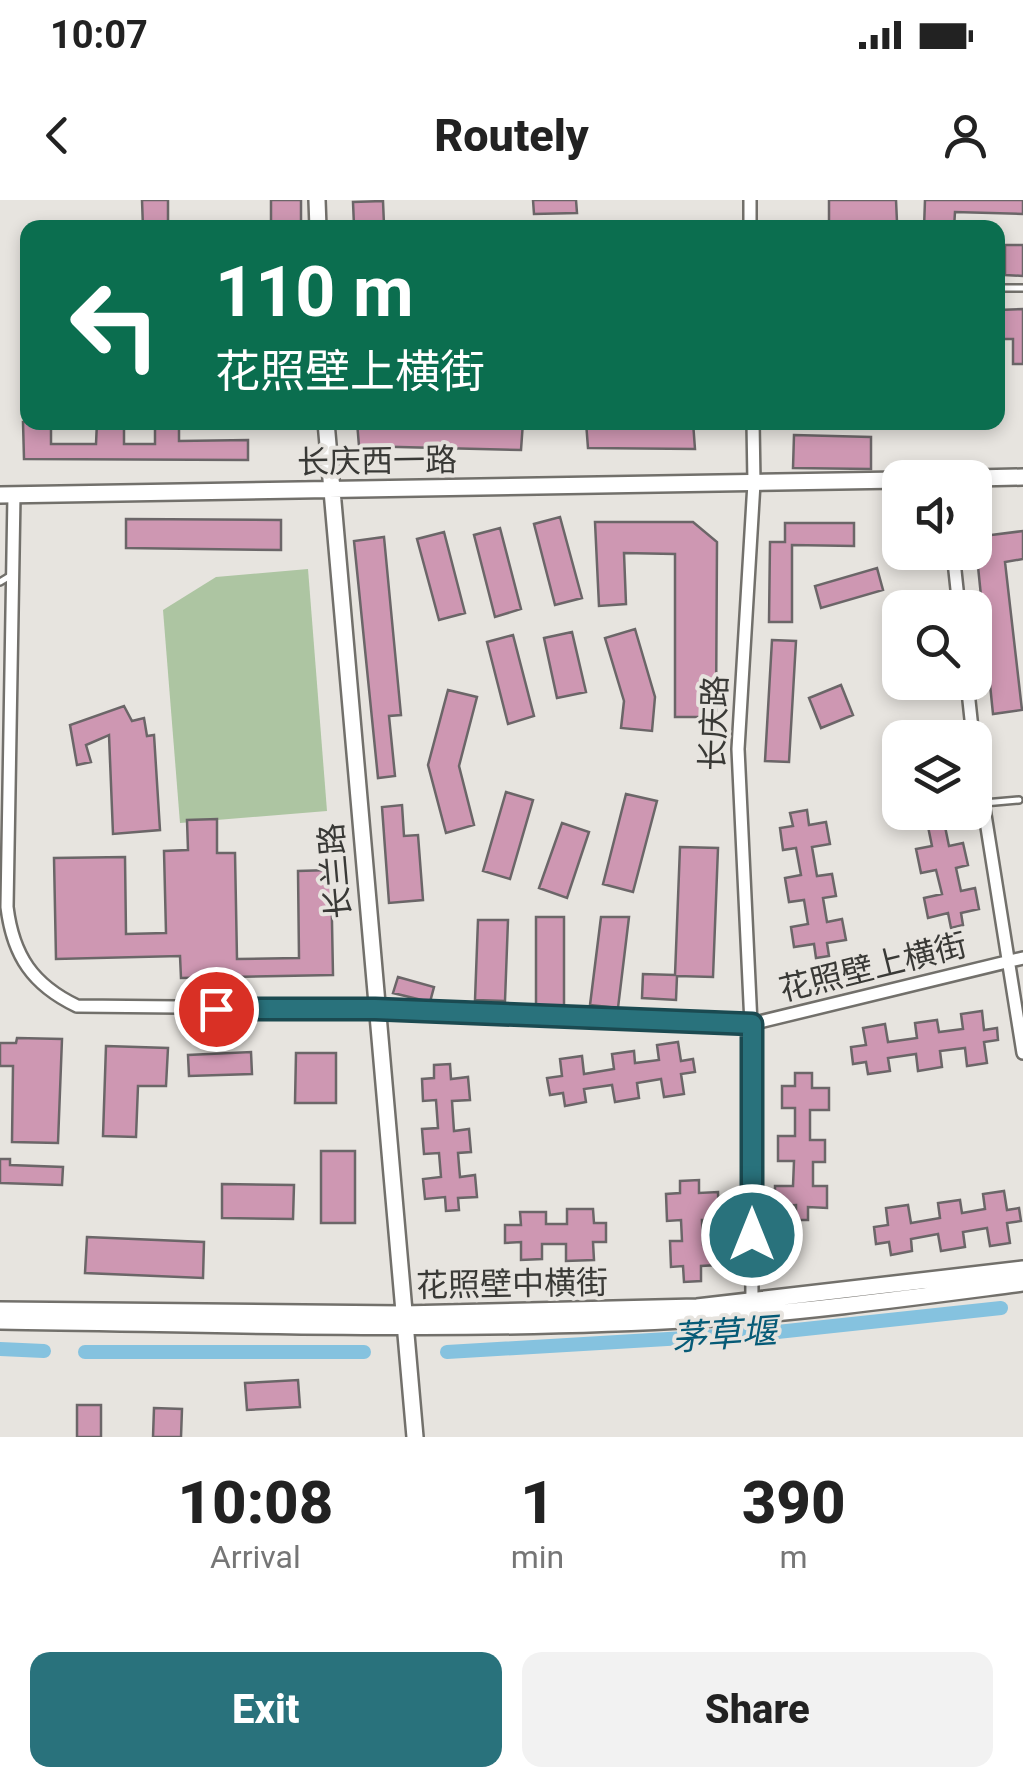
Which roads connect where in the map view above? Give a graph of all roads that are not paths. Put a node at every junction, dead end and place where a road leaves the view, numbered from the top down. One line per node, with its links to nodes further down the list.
1 (326, 430): 7 (street, 长兰路)
2 (753, 430): 6 (street, 长庆路)
3 (1023, 477): 4 (street)
4 (992, 478)
5 (882, 480): 6 (street, 长庆西一路)
6 (754, 483): 7 (street, 长庆西一路); 17 (street, 长庆路)
7 (328, 490): 8 (street, 长庆西一路); 16 (street, 长兰路)
8 (7, 495): 9 (street, 花照壁上横街)
9 (13, 574): 10 (lane); 16 (street, 花照壁上横街)
10 (0, 582)
11 (1019, 800): 12 (lane)
12 (992, 803)
13 (985, 830): 15 (street)
14 (1023, 958): 15 (street, 花照壁上横街)
15 (1008, 962): 17 (street, 花照壁上横街); 18 (street)
16 (375, 1009): 17 (street, 花照壁上横街); 24 (street, 长兰路)
17 (752, 1024): 21 (street, 长庆路)
18 (1023, 1053)
19 (1023, 1270): 21 (street, 花照壁中横街)
20 (1023, 1283): 21 (street, 花照壁中横街)
21 (752, 1309): 24 (street, 花照壁中横街)
22 (0, 1310): 24 (street, 花照壁中横街)
23 (0, 1320): 24 (street, 花照壁中横街)
24 (403, 1320): 25 (street, 长兰路)
25 (415, 1437)

